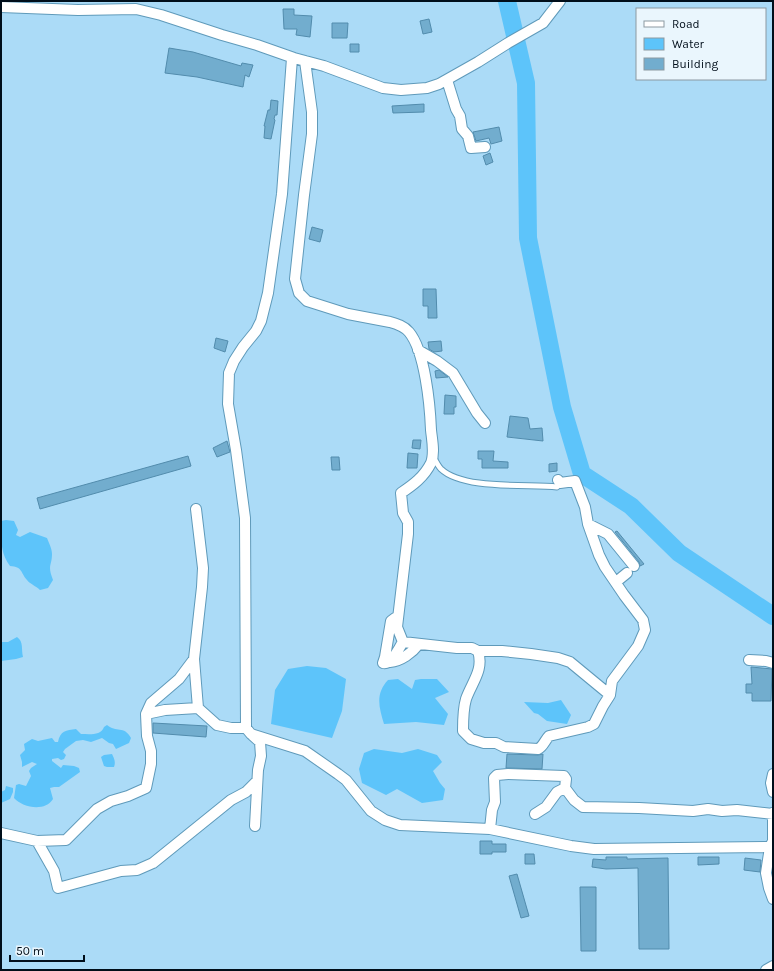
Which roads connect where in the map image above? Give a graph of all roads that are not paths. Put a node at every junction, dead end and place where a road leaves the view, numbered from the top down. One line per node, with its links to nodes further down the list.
1 (560, 1): 5 (street)
2 (1, 7): 3 (street)
3 (292, 58): 4 (street); 27 (street)
4 (305, 61): 5 (street); 7 (street)
5 (446, 80): 6 (street)
6 (484, 147)
7 (418, 350): 8 (street); 9 (street)
8 (485, 423)
9 (432, 455): 10 (lane); 14 (street)
10 (559, 481): 12 (street)
11 (196, 509): 18 (street)
12 (588, 524): 13 (street); 13 (street)
13 (616, 582): 23 (street)
14 (397, 618): 15 (street); 20 (street)
15 (403, 642): 16 (street); 20 (street)
16 (419, 644): 17 (street); 20 (street)
17 (478, 651): 22 (street); 25 (street)
18 (194, 659): 24 (street); 26 (street)
19 (748, 660): 21 (street)
20 (390, 662)
21 (773, 663)
22 (599, 687): 23 (street); 25 (street)
23 (610, 695): 25 (street)
24 (198, 708): 26 (street); 27 (street)
25 (601, 709)
26 (146, 714): 37 (street)
27 (248, 731): 29 (street); 35 (street)
28 (773, 774): 31 (street)
29 (257, 781): 34 (street); 37 (street)
30 (565, 788): 32 (street); 33 (street); 35 (street)
31 (773, 792)
32 (773, 813): 38 (street)
33 (535, 814)
34 (255, 826)
35 (490, 829): 38 (street)
36 (1, 833): 37 (street)
37 (37, 841)
38 (770, 847): 39 (street)
39 (773, 899)
40 (773, 968): 41 (street)
41 (766, 970)

